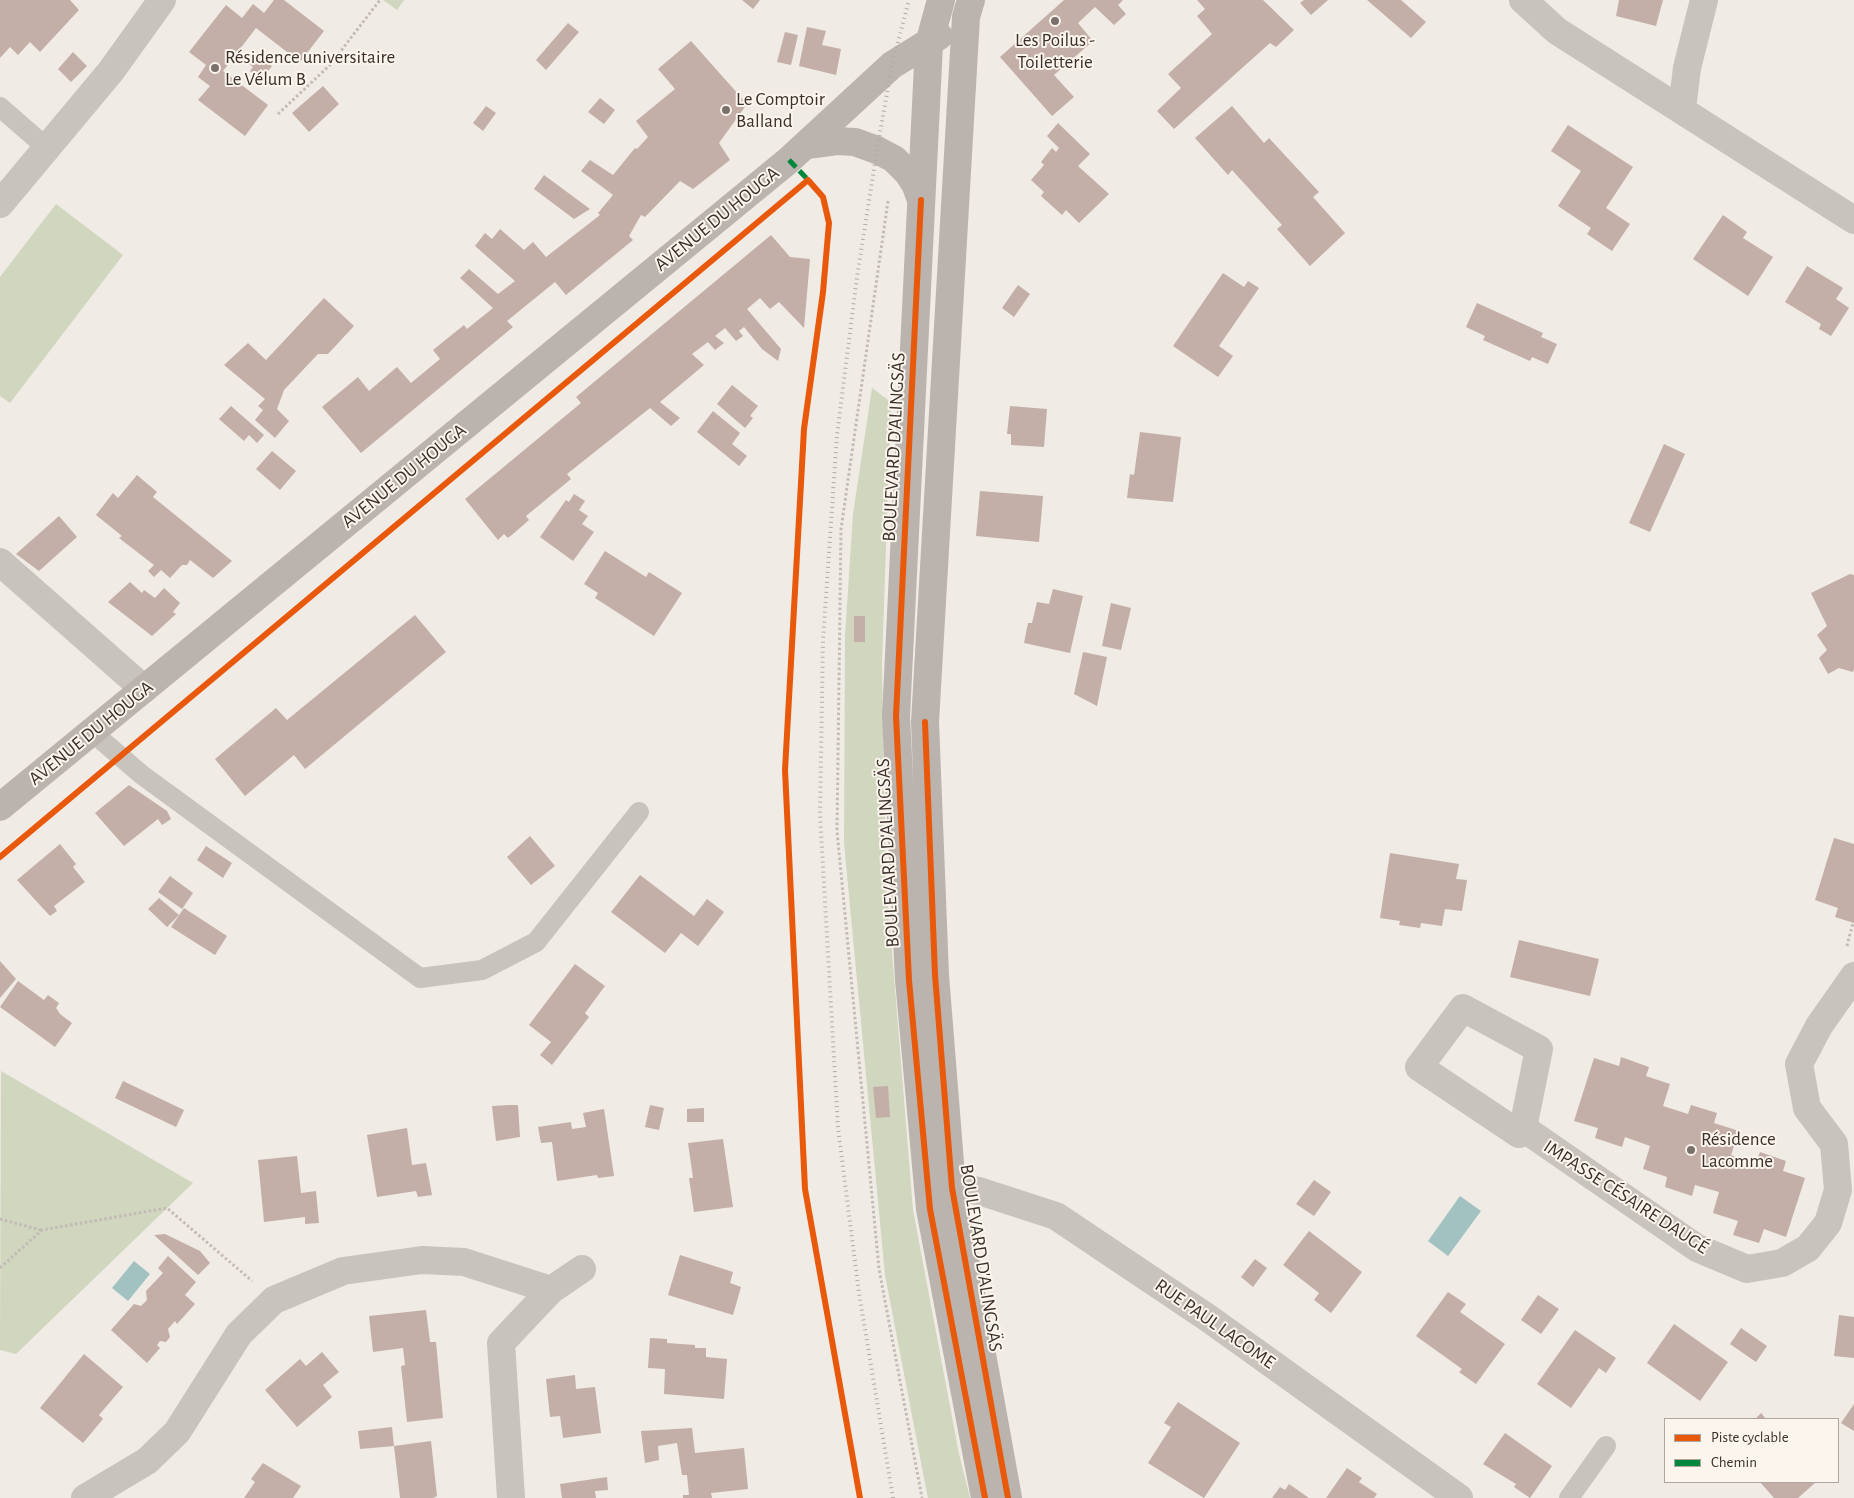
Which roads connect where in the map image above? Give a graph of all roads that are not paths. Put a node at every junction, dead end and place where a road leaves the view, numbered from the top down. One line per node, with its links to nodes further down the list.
1 (162, 0): 11 (street)
2 (941, 0): 7 (main road, BOULEVARD D'ALINGSÄS)
3 (988, 0): 6 (main road, AVENUE DU HOUGA)
4 (1523, 0): 9 (street)
5 (1704, 0): 9 (street)
6 (969, 9): 7 (main road, AVENUE DU HOUGA); 22 (main road, BOULEVARD D'ALINGSÄS)
7 (929, 44): 10 (main road, AVENUE DU HOUGA); 12 (main road, BOULEVARD D'ALINGSÄS)
8 (0, 107): 11 (lane)
9 (1682, 109): 14 (street)
10 (807, 145): 12 (main road); 16 (main road, AVENUE DU HOUGA)
11 (46, 148): 13 (street)
12 (921, 200): 28 (main road, BOULEVARD D'ALINGSÄS)
13 (0, 204)
14 (1854, 220)
15 (0, 562): 16 (street)
16 (144, 689): 17 (main road, AVENUE DU HOUGA)
17 (92, 732): 18 (main road, AVENUE DU HOUGA); 19 (lane)
18 (0, 807)
19 (639, 812)
20 (1854, 976): 21 (street, IMPASSE CÉSAIRE DAUGÉ)
21 (1523, 1128): 21 (street, IMPASSE CÉSAIRE DAUGÉ)
22 (952, 1188): 29 (main road, BOULEVARD D'ALINGSÄS); 30 (street, RUE PAUL LACOME)
23 (582, 1269): 24 (street)
24 (551, 1290): 26 (street); 27 (street)
25 (1606, 1446): 31 (lane)
26 (85, 1498)
27 (511, 1498)
28 (985, 1498)
29 (1008, 1498)
30 (1459, 1498)
31 (1569, 1498)

